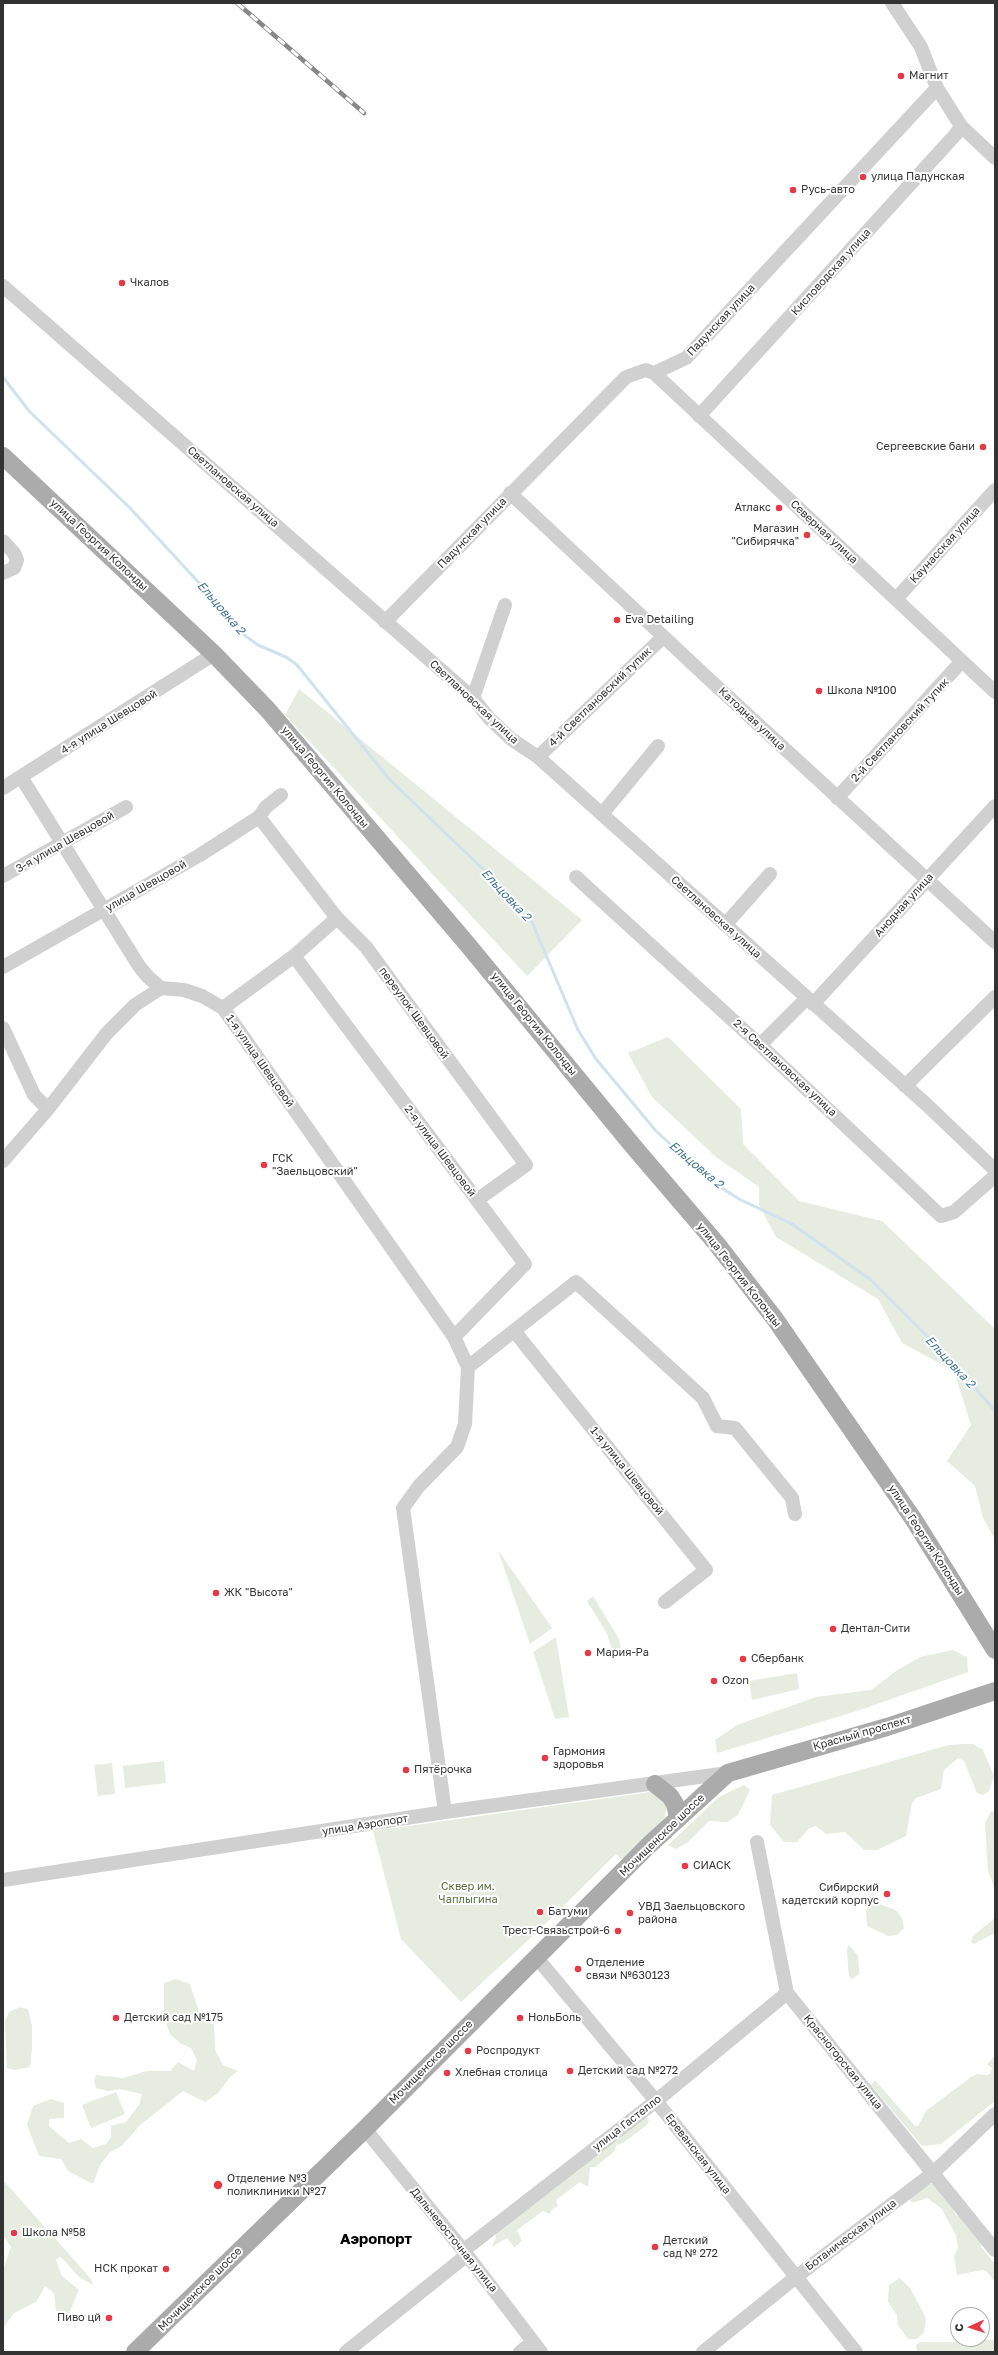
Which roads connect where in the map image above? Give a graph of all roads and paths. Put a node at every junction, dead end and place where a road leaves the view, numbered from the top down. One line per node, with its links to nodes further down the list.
1 (892, 3): 2 (street)
2 (937, 88): 3 (street); 6 (street, Падунская улица)
3 (961, 126): 4 (street); 7 (street, Кисловодская улица)
4 (995, 158)
5 (3, 286): 15 (street, Светлановская улица)
6 (654, 373): 7 (street, Северная улица); 10 (street, Падунская улица)
7 (699, 416): 13 (street, Северная улица)
8 (3, 456): 17 (main road, улица Георгия Колонды)
9 (995, 490): 13 (street, Каунасская улица)
10 (510, 493): 15 (street, Падунская улица); 16 (street, Катодная улица)
11 (3, 541): 12 (street)
12 (3, 573)
13 (896, 599): 18 (street, Северная улица)
14 (505, 605): 20 (street)
15 (385, 622): 20 (street, Светлановская улица)
16 (663, 636): 22 (street, 4-й Светлановский тупик); 26 (street, Катодная улица)
17 (214, 654): 23 (street, 4-я улица Шевцовой); 59 (main road, улица Георгия Колонды)
18 (962, 661): 19 (street, Северная улица); 26 (street, 2-й Светлановский тупик)
19 (995, 692)
20 (473, 698): 22 (street, Светлановская улица)
21 (658, 746): 29 (street)
22 (538, 757): 29 (street, Светлановская улица)
23 (21, 777): 24 (street, 4-я улица Шевцовой); 31 (street)
24 (3, 788)
25 (281, 795): 30 (street, улица Шевцовой)
26 (837, 798): 35 (street, Катодная улица)
27 (995, 806): 35 (street, Анодная улица)
28 (126, 807): 31 (street, 3-я улица Шевцовой)
29 (602, 814): 38 (street, Светлановская улица)
30 (259, 817): 36 (street, улица Шевцовой); 37 (street, переулок Шевцовой)
31 (63, 843): 33 (street, 3-я улица Шевцовой); 36 (street)
32 (770, 874): 38 (street)
33 (3, 876)
34 (576, 877): 47 (street, 2-я Светлановская улица)
35 (928, 878): 39 (street, Катодная улица); 44 (street, Анодная улица)
36 (104, 910): 41 (street, улица Шевцовой); 42 (street)
37 (337, 918): 40 (street); 53 (street, переулок Шевцовой)
38 (725, 925): 44 (street, Светлановская улица)
39 (995, 942)
40 (294, 956): 45 (street); 53 (street, 2-я улица Шевцовой)
41 (3, 967)
42 (161, 988): 45 (street, 1-я улица Шевцовой); 49 (street)
43 (995, 997): 48 (street)
44 (810, 1001): 47 (street, Анодная улица); 48 (street, Светлановская улица)
45 (223, 1008): 55 (street, 1-я улица Шевцовой)
46 (3, 1028): 49 (street)
47 (760, 1045): 52 (street, 2-я Светлановская улица)
48 (905, 1086): 51 (street, Светлановская улица)
49 (48, 1109): 50 (street)
50 (3, 1161)
51 (995, 1170)
52 (995, 1176)
53 (477, 1200): 55 (street, 2-я улица Шевцовой)
54 (515, 1332): 56 (street); 57 (street); 58 (street, 1-я улица Шевцовой)
55 (454, 1337): 56 (street, 1-я улица Шевцовой)
56 (468, 1367): 63 (street)
57 (795, 1514)
58 (665, 1602)
59 (995, 1650)
60 (995, 1691): 61 (main road, Красный проспект)
61 (728, 1773): 62 (street, улица Аэропорт); 64 (main road, Мочищенское шоссе)
62 (655, 1784): 63 (street, улица Аэропорт); 64 (main road)
63 (445, 1812): 66 (street, улица Аэропорт)
64 (678, 1818): 67 (main road, Мочищенское шоссе)
65 (757, 1842): 68 (street, Красногорская улица)
66 (3, 1880)
67 (538, 1958): 69 (street, Ереванская улица); 71 (main road, Мочищенское шоссе)
68 (787, 1993): 69 (street, улица Гастелло); 72 (street, Красногорская улица)
69 (656, 2101): 74 (street, улица Гастелло); 75 (street, Ереванская улица)
70 (995, 2114): 72 (street, Ботаническая улица)
71 (365, 2129): 74 (street, Дальневосточная улица); 78 (main road, Мочищенское шоссе)
72 (933, 2173): 73 (street, Красногорская улица); 75 (street, Ботаническая улица)
73 (995, 2250)
74 (466, 2253): 76 (street, улица Гастелло); 77 (street, Дальневосточная улица)
75 (796, 2277): 81 (street, Ботаническая улица); 82 (street, Ереванская улица)
76 (362, 2347): 79 (street, улица Гастелло)
77 (537, 2347): 80 (street)
78 (135, 2352)
79 (346, 2352)
80 (520, 2352)
81 (703, 2352)
82 (856, 2352)

